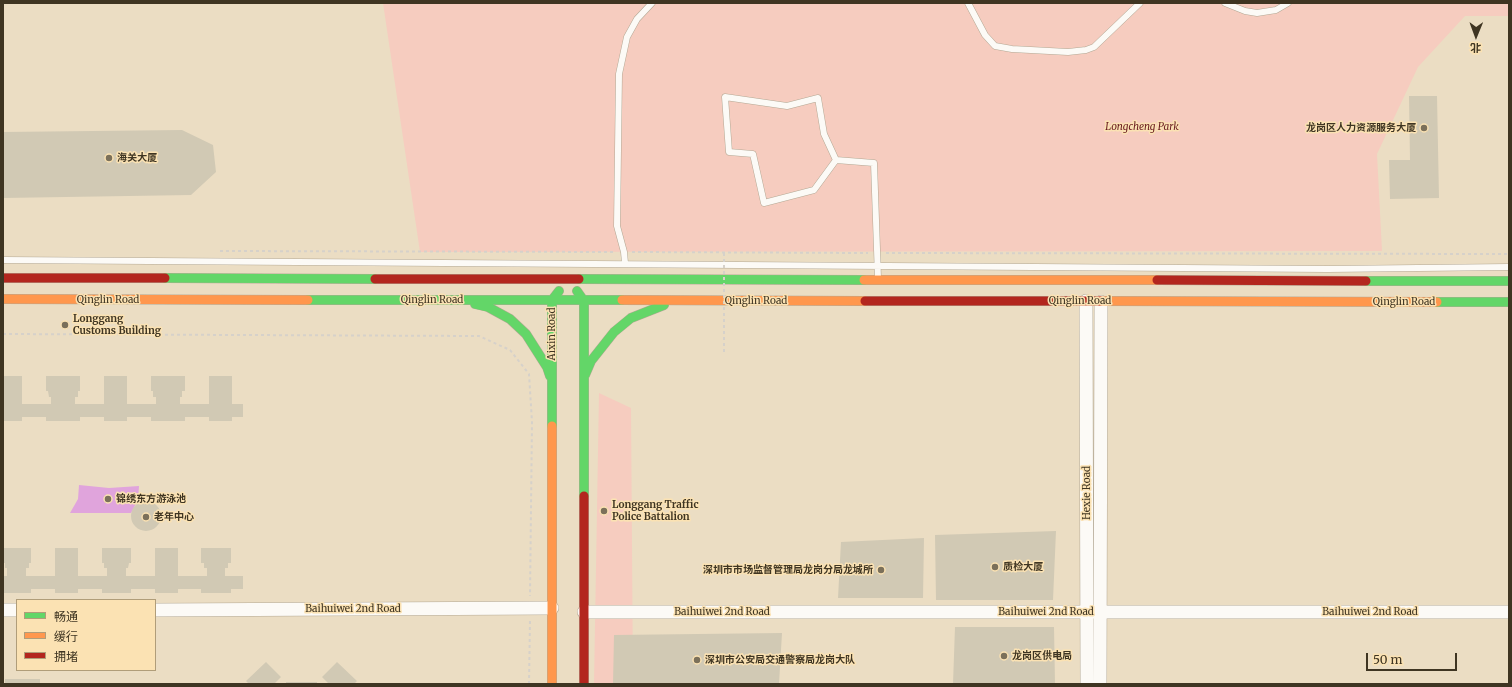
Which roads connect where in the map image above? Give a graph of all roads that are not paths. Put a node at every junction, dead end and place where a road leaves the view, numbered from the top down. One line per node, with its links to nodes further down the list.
1 (652, 3): 8 (lane)
2 (968, 3): 3 (lane)
3 (1140, 3)
4 (1225, 3): 5 (lane)
5 (1288, 3)
6 (836, 160): 6 (lane); 9 (lane)
7 (3, 260): 8 (lane)
8 (625, 263): 9 (lane)
9 (878, 265): 10 (lane); 13 (lane)
10 (1509, 267)
11 (3, 278): 12 (main road, Qinglin Road)
12 (567, 279): 13 (main road, Qinglin Road); 17 (main road, Aixin Road); 18 (main road)
13 (878, 280): 14 (main road, Qinglin Road)
14 (1509, 281)
15 (3, 299): 16 (main road, Qinglin Road)
16 (461, 300): 17 (main road, Qinglin Road); 24 (main road)
17 (552, 300): 18 (main road, Qinglin Road); 24 (main road, Aixin Road)
18 (584, 301): 19 (main road, Qinglin Road); 23 (main road)
19 (682, 301): 20 (main road, Qinglin Road); 23 (main road)
20 (1086, 302): 21 (main road, Qinglin Road); 30 (street, Hexie Road)
21 (1101, 302): 22 (main road, Qinglin Road); 31 (street, Hexie Road)
22 (1509, 302)
23 (584, 378): 29 (main road)
24 (552, 384): 25 (main road, Aixin Road)
25 (552, 608): 28 (street, Baihuiwei 2nd Road); 33 (main road, Aixin Road)
26 (3, 610): 27 (street)
27 (16, 610)
28 (156, 610)
29 (584, 612): 30 (street, Baihuiwei 2nd Road); 34 (main road)
30 (1087, 612): 31 (street, Baihuiwei 2nd Road); 35 (street, Hexie Road)
31 (1100, 612): 32 (street, Baihuiwei 2nd Road); 36 (street, Hexie Road)
32 (1509, 612)
33 (552, 684)
34 (584, 684)
35 (1087, 684)
36 (1100, 684)

